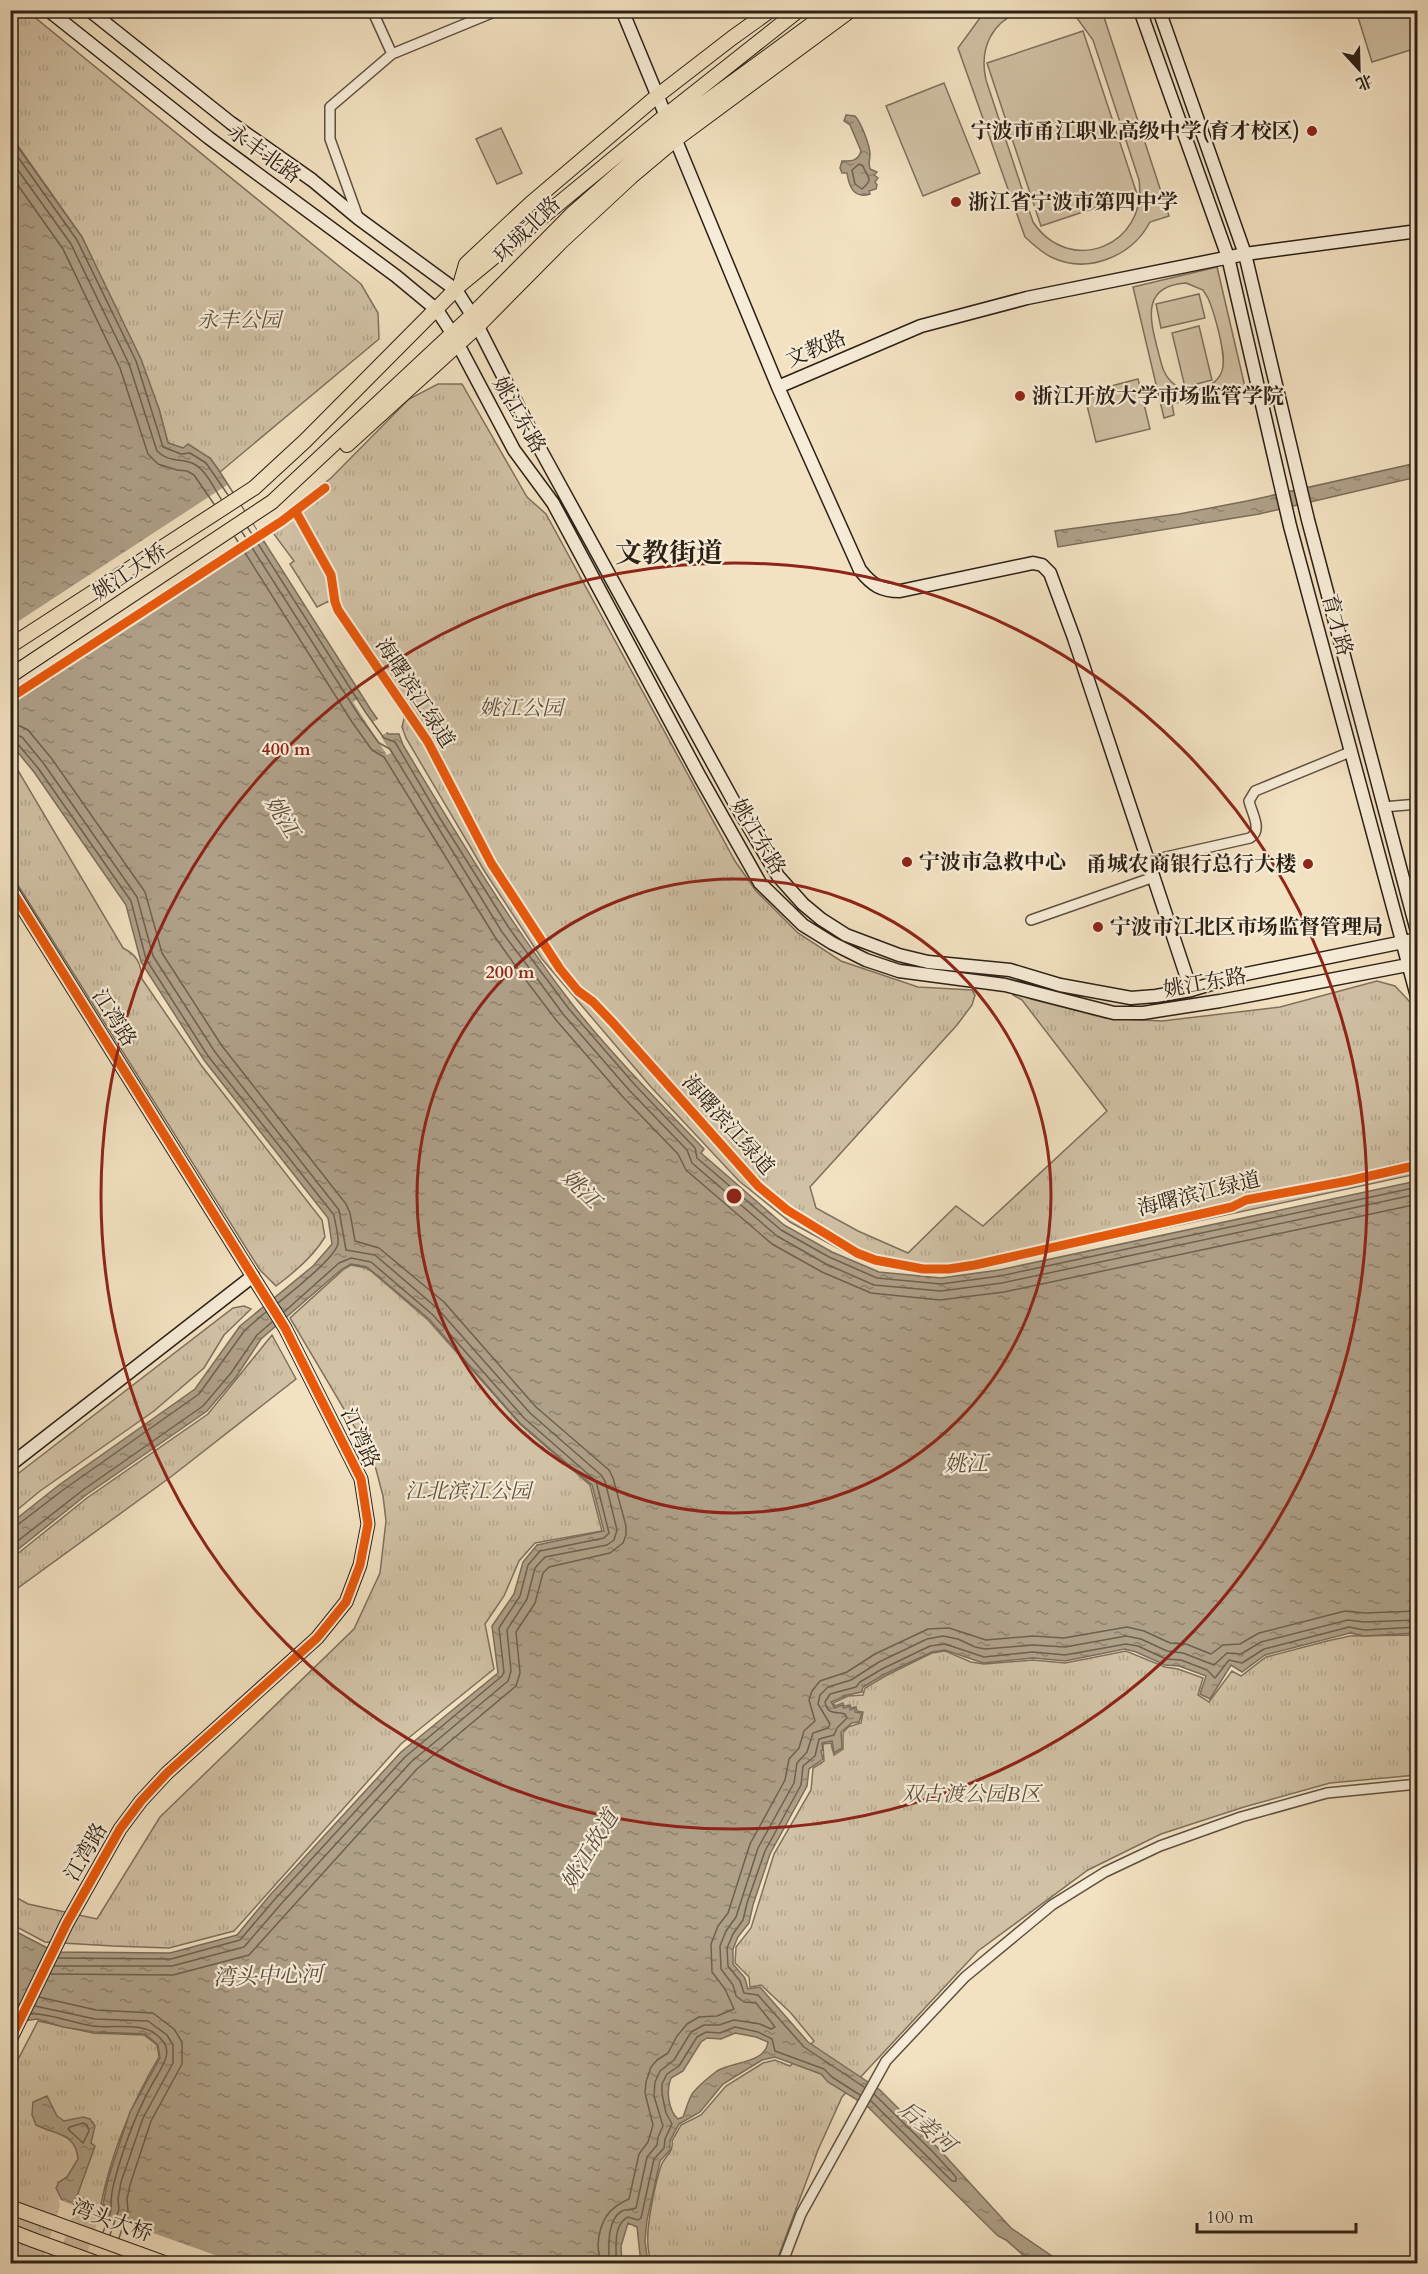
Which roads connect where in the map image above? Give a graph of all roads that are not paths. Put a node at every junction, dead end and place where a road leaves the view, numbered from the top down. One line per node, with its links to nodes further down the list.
1 (48, 10): 20 (main road, 永丰北路)
2 (89, 10): 15 (main road, 永丰北路)
3 (372, 10): 12 (street)
4 (500, 10): 12 (street)
5 (622, 10): 13 (main road, 文教路)
6 (771, 10): 13 (main road)
7 (799, 10): 14 (main road, 环城北路)
8 (831, 10): 14 (main road, 环城北路)
9 (851, 10): 14 (main road)
10 (1140, 10): 18 (main road, 育才路)
11 (1159, 10): 17 (main road, 育才路)
12 (392, 54): 15 (street)
13 (657, 96): 14 (main road, 文教路); 19 (main road)
14 (670, 128): 19 (main road, 环城北路); 21 (main road, 环城北路); 23 (main road, 文教路)
15 (359, 219): 19 (main road, 永丰北路)
16 (1418, 231): 17 (main road)
17 (1245, 254): 18 (main road); 30 (main road, 育才路)
18 (1228, 257): 23 (main road, 文教路); 28 (main road, 育才路)
19 (458, 287): 20 (main road, 环城北路); 21 (main road, 永丰北路)
20 (437, 310): 22 (main road, 永丰北路); 24 (main road, 环城北路)
21 (474, 321): 22 (main road, 环城北路); 38 (main road, 姚江东路)
22 (455, 339): 25 (main road, 环城北路); 37 (main road, 姚江东路)
23 (778, 387): 31 (main road)
24 (254, 488): 26 (main road, 姚江大桥)
25 (272, 502): 27 (main road, 姚江大桥)
26 (10, 646)
27 (10, 676)
28 (1350, 752): 31 (street); 36 (main road, 育才路)
29 (1418, 804): 30 (street)
30 (1383, 807): 35 (main road, 育才路)
31 (1149, 861): 32 (main road)
32 (1154, 877): 34 (street); 38 (main road)
33 (10, 888): 40 (main road, 江湾路)
34 (1031, 920)
35 (1418, 937): 36 (main road, 姚江东路)
36 (1400, 942): 37 (main road, 育才路); 38 (main road, 姚江东路)
37 (1412, 964): 39 (main road, 育才路)
38 (1191, 990)
39 (1418, 1000)
40 (253, 1275): 41 (main road); 43 (main road, 江湾路)
41 (10, 1465)
42 (1418, 1784): 48 (street)
43 (10, 2040)
44 (10, 2207): 47 (main road, 湾头大桥)
45 (10, 2231): 46 (main road, bridge)
46 (99, 2264)
47 (167, 2264)
48 (782, 2264)

